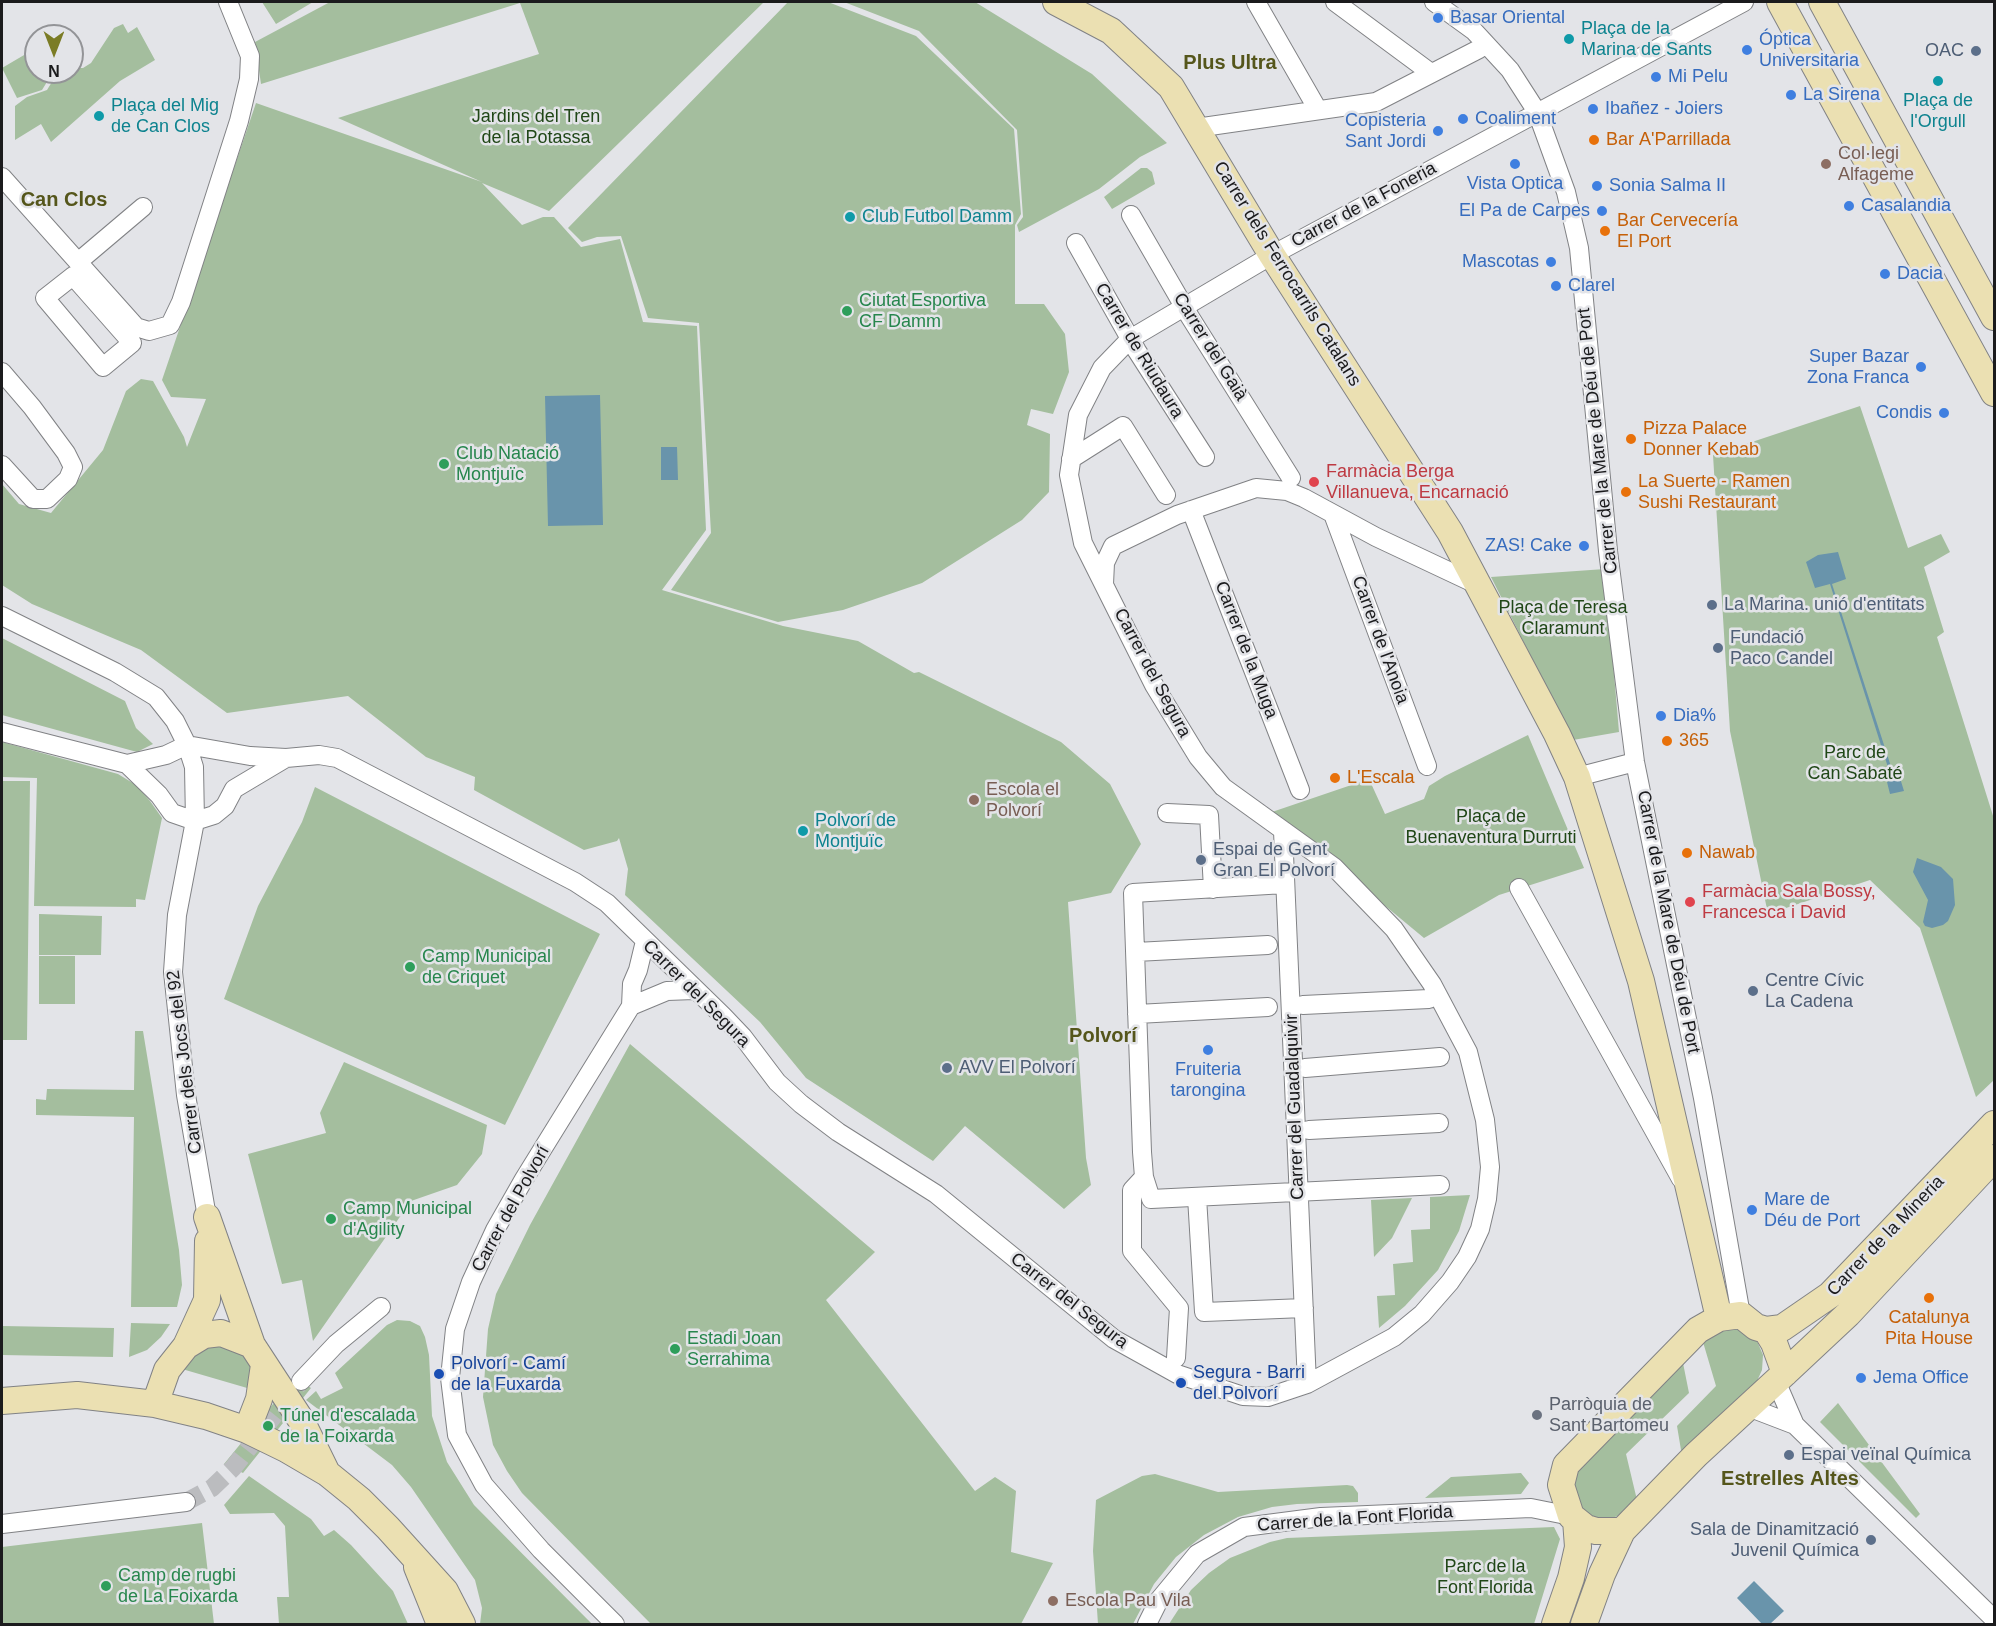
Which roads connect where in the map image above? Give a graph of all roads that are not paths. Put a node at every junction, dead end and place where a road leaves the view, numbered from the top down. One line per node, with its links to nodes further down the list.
1 (228, 2): 19 (street)
2 (1056, 2): 13 (street, Carrer dels Ferrocarrils Catalans)
3 (1256, 2): 11 (street)
4 (1335, 2): 10 (street)
5 (1434, 2): 12 (street, Carrer de la Mare de Déu de Port)
6 (1744, 2): 12 (street, Carrer de la Foneria)
7 (1780, 2): 25 (street)
8 (1822, 2): 21 (street)
9 (1479, 49): 10 (street)
10 (1431, 73): 11 (street)
11 (1318, 110): 13 (street)
12 (1537, 112): 18 (street, Carrer de la Foneria); 43 (street, Carrer de la Mare de Déu de Port)
13 (1196, 128): 18 (street, Carrer dels Ferrocarrils Catalans)
14 (2, 177): 19 (street)
15 (143, 207): 19 (street)
16 (1131, 215): 20 (street, Carrer del Gaià)
17 (1076, 243): 22 (street, Carrer de Riudaura)
18 (1272, 255): 20 (street, Carrer de la Foneria); 36 (street, Carrer dels Ferrocarrils Catalans)
19 (78, 262)
20 (1183, 305): 22 (street, Carrer de la Foneria); 29 (street, Carrer del Gaià)
21 (1995, 317)
22 (1130, 339): 26 (street, Carrer de Riudaura); 27 (street, Carrer de la Foneria)
23 (132, 343): 23 (street)
24 (2, 372): 28 (street)
25 (1995, 393)
26 (1205, 457)
27 (1071, 459): 30 (street); 33 (street, Carrer de la Foneria)
28 (2, 465)
29 (1291, 478)
30 (1166, 495)
31 (1191, 510): 32 (street); 34 (street); 48 (street, Carrer de la Muga)
32 (1333, 514): 36 (street); 45 (street, Carrer de l'Anoia)
33 (1079, 528): 34 (street); 35 (street, Carrer de la Foneria)
34 (1113, 546): 35 (street)
35 (1104, 584): 52 (street, Carrer del Segura)
36 (1478, 585): 46 (street)
37 (2, 616): 39 (street, Carrer dels Jocs del 92)
38 (2, 732): 44 (street)
39 (187, 745): 40 (street, Carrer del Segura); 41 (street); 51 (street, Carrer dels Jocs del 92)
40 (227, 753): 42 (street, Carrer del Segura); 47 (street)
41 (166, 755): 44 (street); 49 (street)
42 (286, 758): 47 (street, Carrer del Segura); 56 (street, Carrer del Segura)
43 (1635, 762): 46 (street); 79 (street, Carrer de la Mare de Déu de Port)
44 (127, 764): 49 (street)
45 (1427, 766)
46 (1577, 777): 75 (street, Carrer de la Mare de Déu de Port)
47 (234, 789): 51 (street, Carrer del Segura)
48 (1300, 790)
49 (159, 795): 51 (street)
50 (1167, 813): 55 (street)
51 (195, 821): 76 (street, Carrer dels Jocs del 92)
52 (1283, 831): 53 (street, Carrer del Guadalquivir); 86 (street, Carrer del Segura)
53 (1285, 884): 55 (street); 73 (street, Carrer del Guadalquivir)
54 (1519, 888): 75 (street, Carrer de la Mare de Déu de Port)
55 (1213, 889): 58 (street)
56 (645, 941): 59 (street, Carrer del Segura); 62 (street, Carrer del Polvorí)
57 (1268, 945): 58 (street)
58 (1136, 952): 64 (street)
59 (694, 990): 62 (street); 86 (street, Carrer del Segura)
60 (1429, 999): 61 (street)
61 (1303, 1005)
62 (631, 1006): 103 (street, Carrer del Polvorí)
63 (1268, 1007): 64 (street)
64 (1137, 1014): 71 (street)
65 (1440, 1057): 66 (street)
66 (1305, 1068)
67 (1439, 1123): 69 (street)
68 (1995, 1124): 80 (street, Carrer de la Mineria)
69 (1308, 1130)
70 (1995, 1158): 84 (street, Carrer de la Mineria)
71 (1144, 1178): 74 (street); 83 (street)
72 (1440, 1185): 73 (street)
73 (1299, 1192): 74 (street); 78 (street, Carrer del Guadalquivir)
74 (1197, 1197): 78 (street)
75 (1690, 1197): 79 (street, Carrer de la Mare de Déu de Port)
76 (207, 1217): 81 (street); 82 (street)
77 (381, 1307): 85 (street)
78 (1304, 1308): 86 (street, Carrer del Guadalquivir)
79 (1730, 1316): 80 (street); 93 (street)
80 (1766, 1330): 84 (street)
81 (186, 1346): 82 (street); 88 (street)
82 (258, 1355): 91 (street); 92 (street)
83 (1176, 1358)
84 (1780, 1377): 89 (street, Carrer de la Mineria); 90 (street)
85 (301, 1381)
86 (1307, 1384)
87 (2, 1401): 88 (street)
88 (155, 1404): 91 (street)
89 (1748, 1407): 90 (street); 98 (street, Carrer de la Mineria)
90 (1796, 1425): 100 (street)
91 (247, 1430): 92 (street)
92 (327, 1473): 99 (street)
93 (1561, 1485): 95 (street); 96 (street)
94 (186, 1503): 97 (street)
95 (1536, 1508): 96 (street, Carrer de la Font Florida); 104 (street, Carrer de la Font Florida)
96 (1573, 1518): 98 (street); 105 (street)
97 (2, 1524)
98 (1622, 1531): 106 (street)
99 (415, 1561): 101 (street); 102 (street)
100 (1995, 1619)
101 (440, 1624)
102 (462, 1624)
103 (615, 1624)
104 (1147, 1624)
105 (1555, 1624)
106 (1584, 1624)

